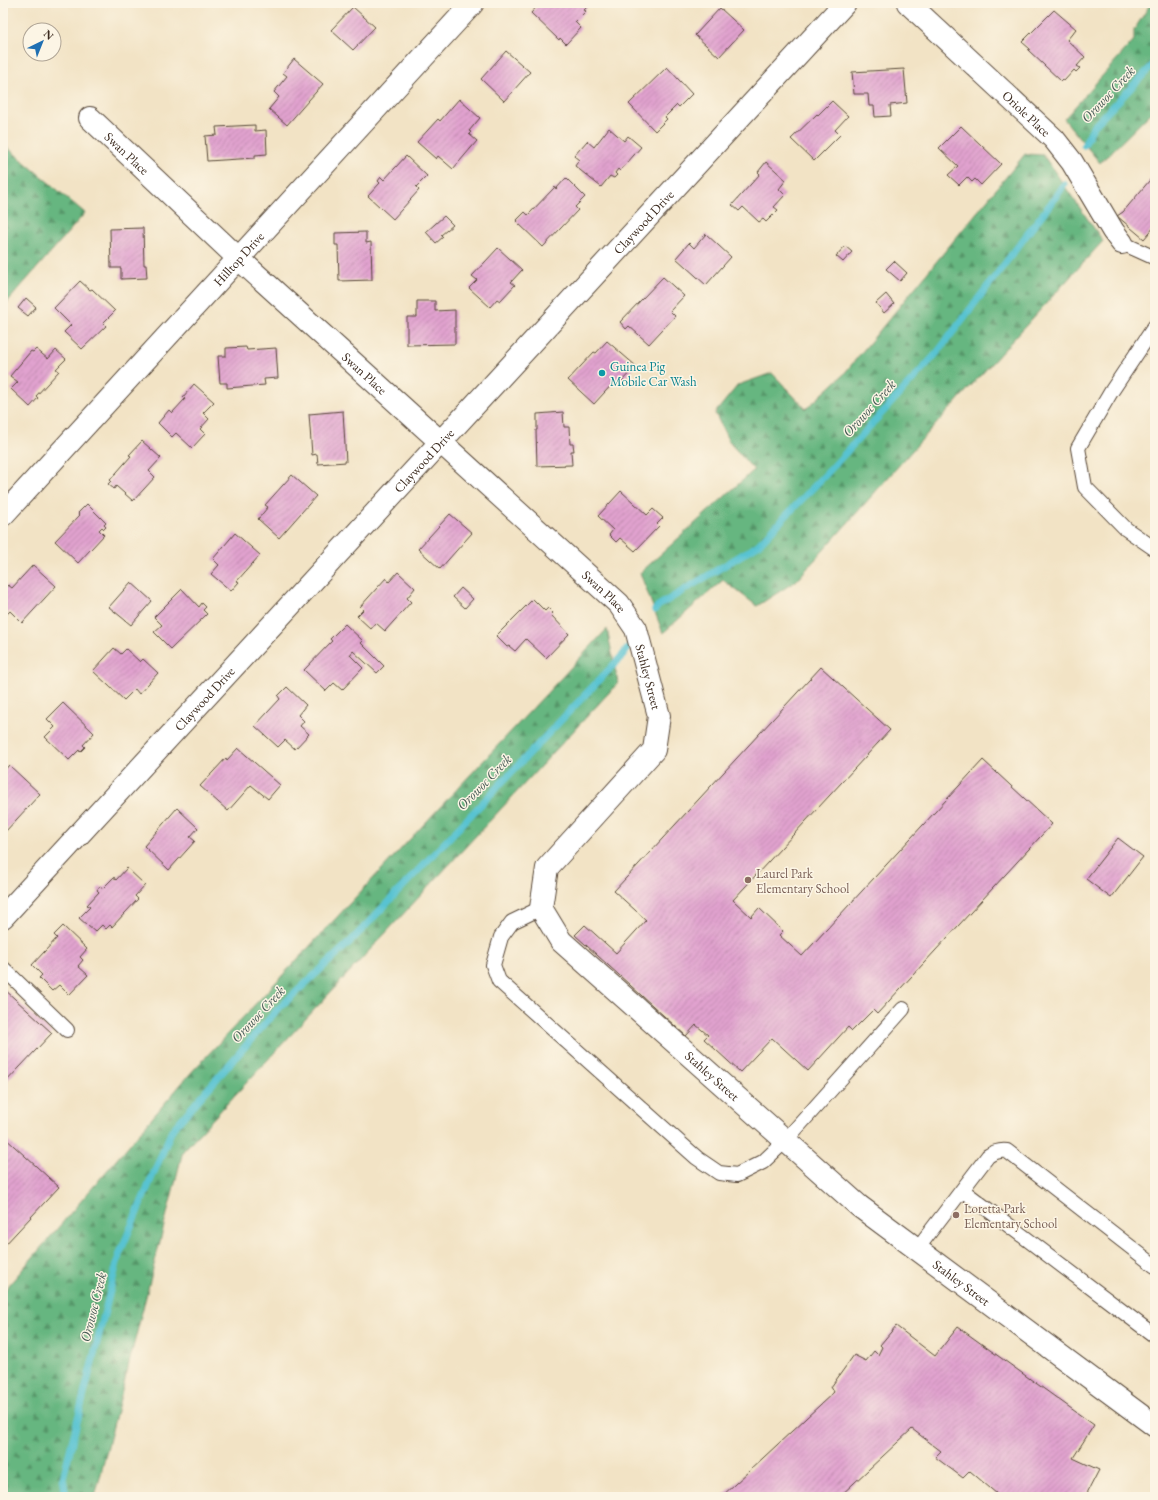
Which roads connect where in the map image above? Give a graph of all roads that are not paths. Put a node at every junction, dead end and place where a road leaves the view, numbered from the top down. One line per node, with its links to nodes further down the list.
1 (473, 3): 6 (street, Hilltop Drive)
2 (845, 3): 9 (street, Claywood Drive)
3 (908, 3): 5 (street, Oriole Place)
4 (90, 118): 6 (street, Swan Place)
5 (1122, 243): 7 (lane)
6 (238, 258): 9 (street, Swan Place); 10 (street, Hilltop Drive)
7 (1155, 258)
8 (1155, 326): 11 (lane)
9 (439, 442): 12 (street, Swan Place); 14 (street, Claywood Drive)
10 (3, 515)
11 (1155, 549)
12 (636, 629): 13 (street, Stahley Street)
13 (541, 908): 18 (street, Stahley Street); 18 (lane)
14 (3, 917)
15 (3, 968): 17 (lane)
16 (903, 1009): 18 (lane)
17 (67, 1030)
18 (785, 1141): 20 (street, Stahley Street)
19 (962, 1190): 20 (lane); 21 (lane); 22 (lane)
20 (917, 1249): 23 (street, Stahley Street)
21 (1155, 1266)
22 (1155, 1336)
23 (1155, 1426)

